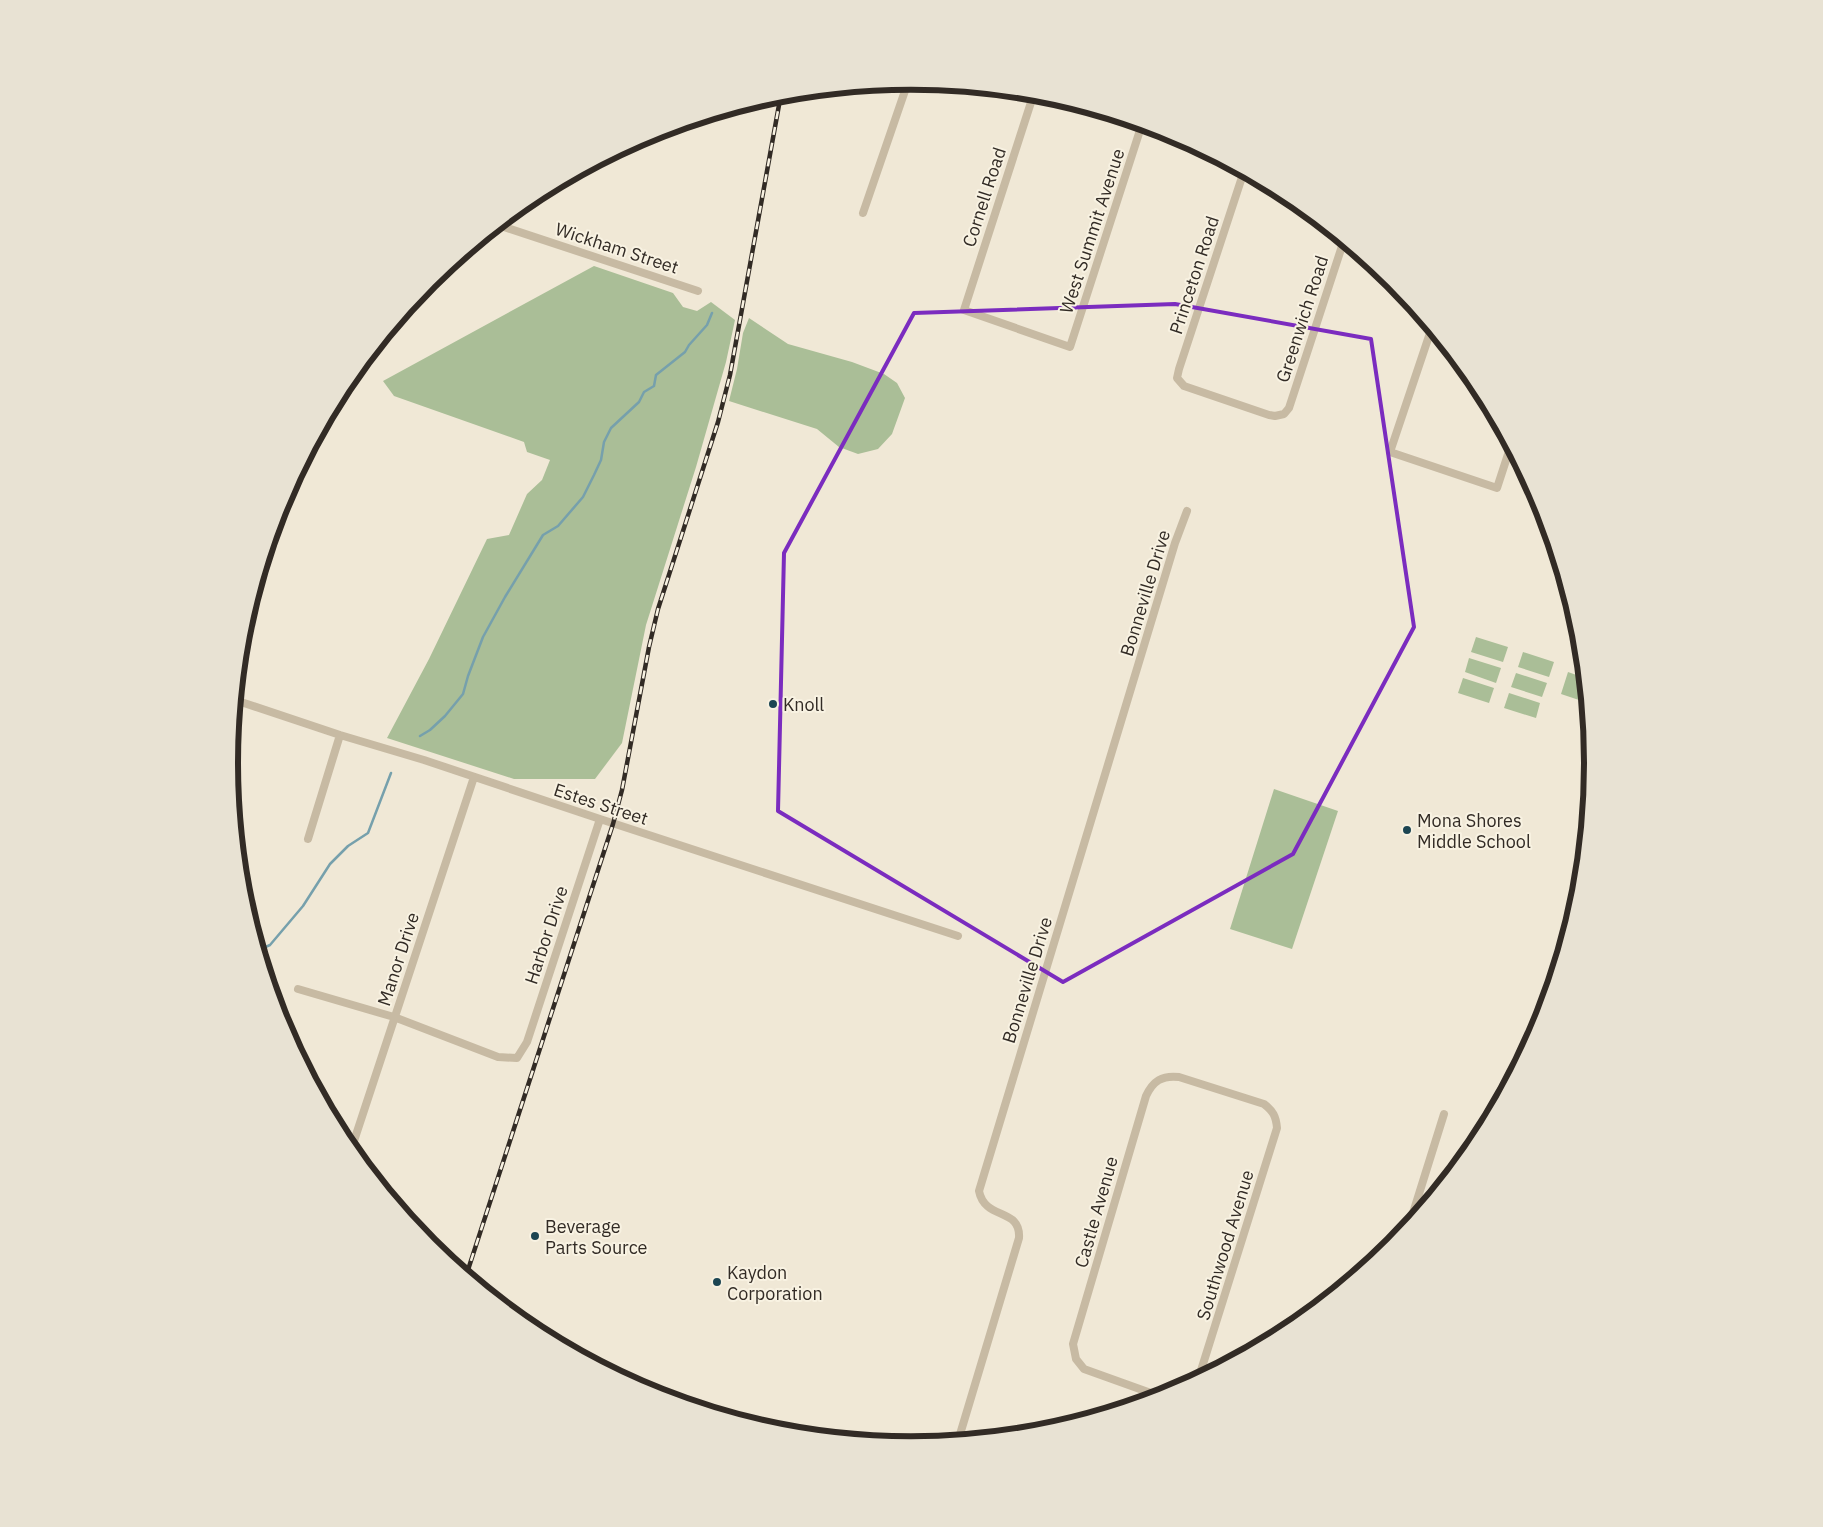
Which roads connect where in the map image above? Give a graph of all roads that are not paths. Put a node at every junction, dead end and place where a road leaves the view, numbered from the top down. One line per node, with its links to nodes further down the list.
1 (905, 90): 5 (street)
2 (1031, 101): 10 (street, Cornell Road)
3 (1140, 130): 10 (street, West Summit Avenue)
4 (1242, 177): 11 (street, Princeton Road)
5 (863, 213)
6 (504, 227): 8 (street, Wickham Street)
7 (1342, 246): 11 (street, Greenwich Road)
8 (698, 291)
9 (1430, 333): 12 (street)
10 (1070, 347)
11 (1289, 408)
12 (1509, 452)
13 (1187, 511): 28 (street, Bonneville Drive)
14 (241, 702): 15 (street, Estes Street)
15 (340, 735): 16 (street, Estes Street); 18 (street)
16 (474, 777): 17 (street, Estes Street); 21 (street, Manor Drive)
17 (600, 820): 19 (street, Estes Street); 21 (street, Harbor Drive)
18 (308, 838)
19 (958, 936)
20 (298, 989): 21 (street)
21 (394, 1018): 24 (street, Manor Drive)
22 (1444, 1114): 25 (street)
23 (1276, 1118): 26 (street, Southwood Avenue); 27 (street, Castle Avenue)
24 (354, 1141)
25 (1413, 1213)
26 (1201, 1372)
27 (1150, 1393)
28 (960, 1436)

